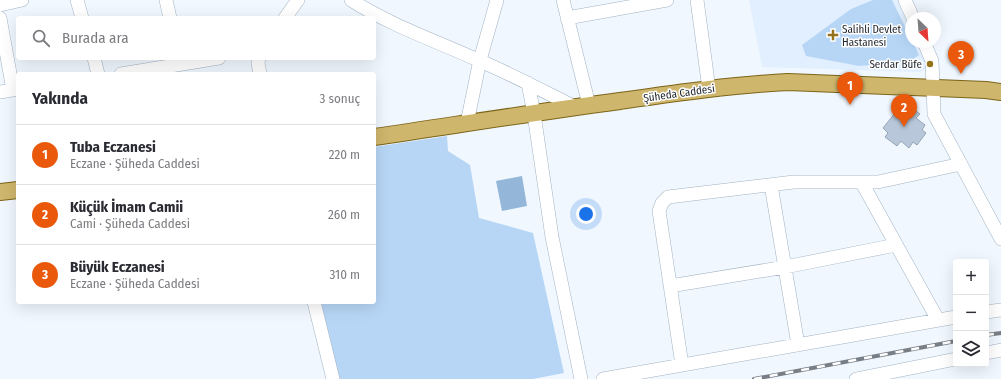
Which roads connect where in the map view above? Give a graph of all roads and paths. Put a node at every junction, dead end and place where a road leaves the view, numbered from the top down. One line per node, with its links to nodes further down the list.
1 (22, 0): 11 (street)
2 (77, 0): 13 (street)
3 (166, 0): 14 (street)
4 (298, 0): 15 (street)
5 (350, 0): 22 (street)
6 (496, 0): 22 (street)
7 (563, 0): 17 (street)
8 (668, 0): 17 (street)
9 (697, 0): 29 (street)
10 (905, 0): 12 (street)
11 (0, 5)
12 (910, 12)
13 (81, 16)
14 (170, 16)
15 (287, 16)
16 (0, 18): 31 (street)
17 (567, 18): 32 (street)
18 (927, 48): 28 (street)
19 (94, 60): 24 (street)
20 (192, 60): 23 (street)
21 (259, 60): 26 (street)
22 (480, 60): 27 (street); 34 (street)
23 (178, 61): 25 (street)
24 (98, 72)
25 (130, 72)
26 (260, 72)
27 (528, 83): 32 (street); 33 (street)
28 (934, 88): 29 (main road, Şüheda Caddesi); 30 (main road, Şüheda Caddesi); 36 (street)
29 (709, 89): 32 (main road, Şüheda Caddesi)
30 (996, 90)
31 (10, 91)
32 (582, 106): 33 (main road, Şüheda Caddesi)
33 (534, 114): 34 (main road, Şüheda Caddesi); 54 (street)
34 (467, 123): 35 (main road, Şüheda Caddesi)
35 (376, 137)
36 (961, 164): 37 (street); 39 (street)
37 (862, 183): 38 (street); 40 (street)
38 (771, 185): 41 (street); 42 (street)
39 (1001, 239)
40 (896, 246): 41 (street); 47 (street)
41 (785, 267): 42 (street); 48 (street)
42 (670, 286): 52 (street)
43 (314, 304): 53 (street)
44 (1001, 310): 45 (street)
45 (989, 312)
46 (953, 318): 47 (street)
47 (938, 320): 48 (street)
48 (798, 345): 52 (street)
49 (1001, 350): 50 (street)
50 (989, 352)
51 (953, 360): 56 (street)
52 (682, 365): 55 (street)
53 (333, 379)
54 (581, 379)
55 (603, 379)
56 (856, 379)

